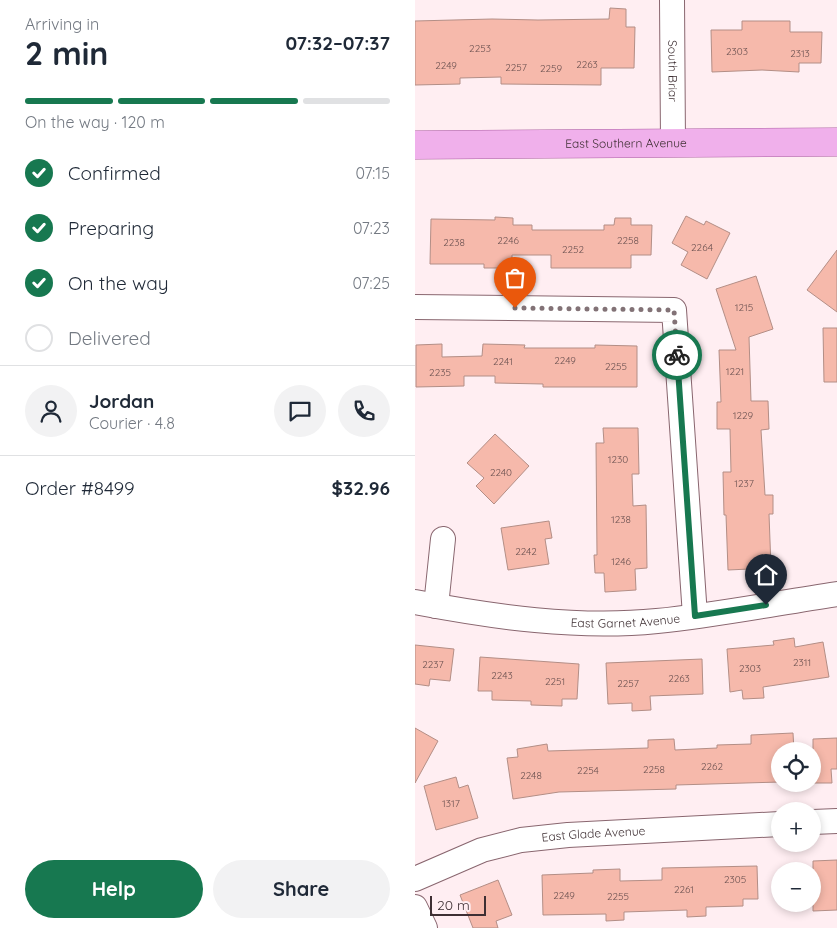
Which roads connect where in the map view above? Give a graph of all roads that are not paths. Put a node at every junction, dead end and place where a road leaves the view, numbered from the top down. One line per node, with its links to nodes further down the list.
1 (672, 0): 3 (street, South Briar)
2 (837, 142): 3 (main road, East Southern Avenue)
3 (673, 143): 4 (main road, East Southern Avenue)
4 (415, 145)
5 (415, 307): 9 (street)
6 (443, 539): 8 (street)
7 (837, 594): 9 (street, East Garnet Avenue)
8 (426, 604): 9 (street, East Garnet Avenue)
9 (695, 616)
10 (837, 821): 11 (street)
11 (821, 822)
12 (771, 825): 13 (street, East Glade Avenue)
13 (415, 879)
14 (415, 907): 15 (street)
15 (425, 928)

